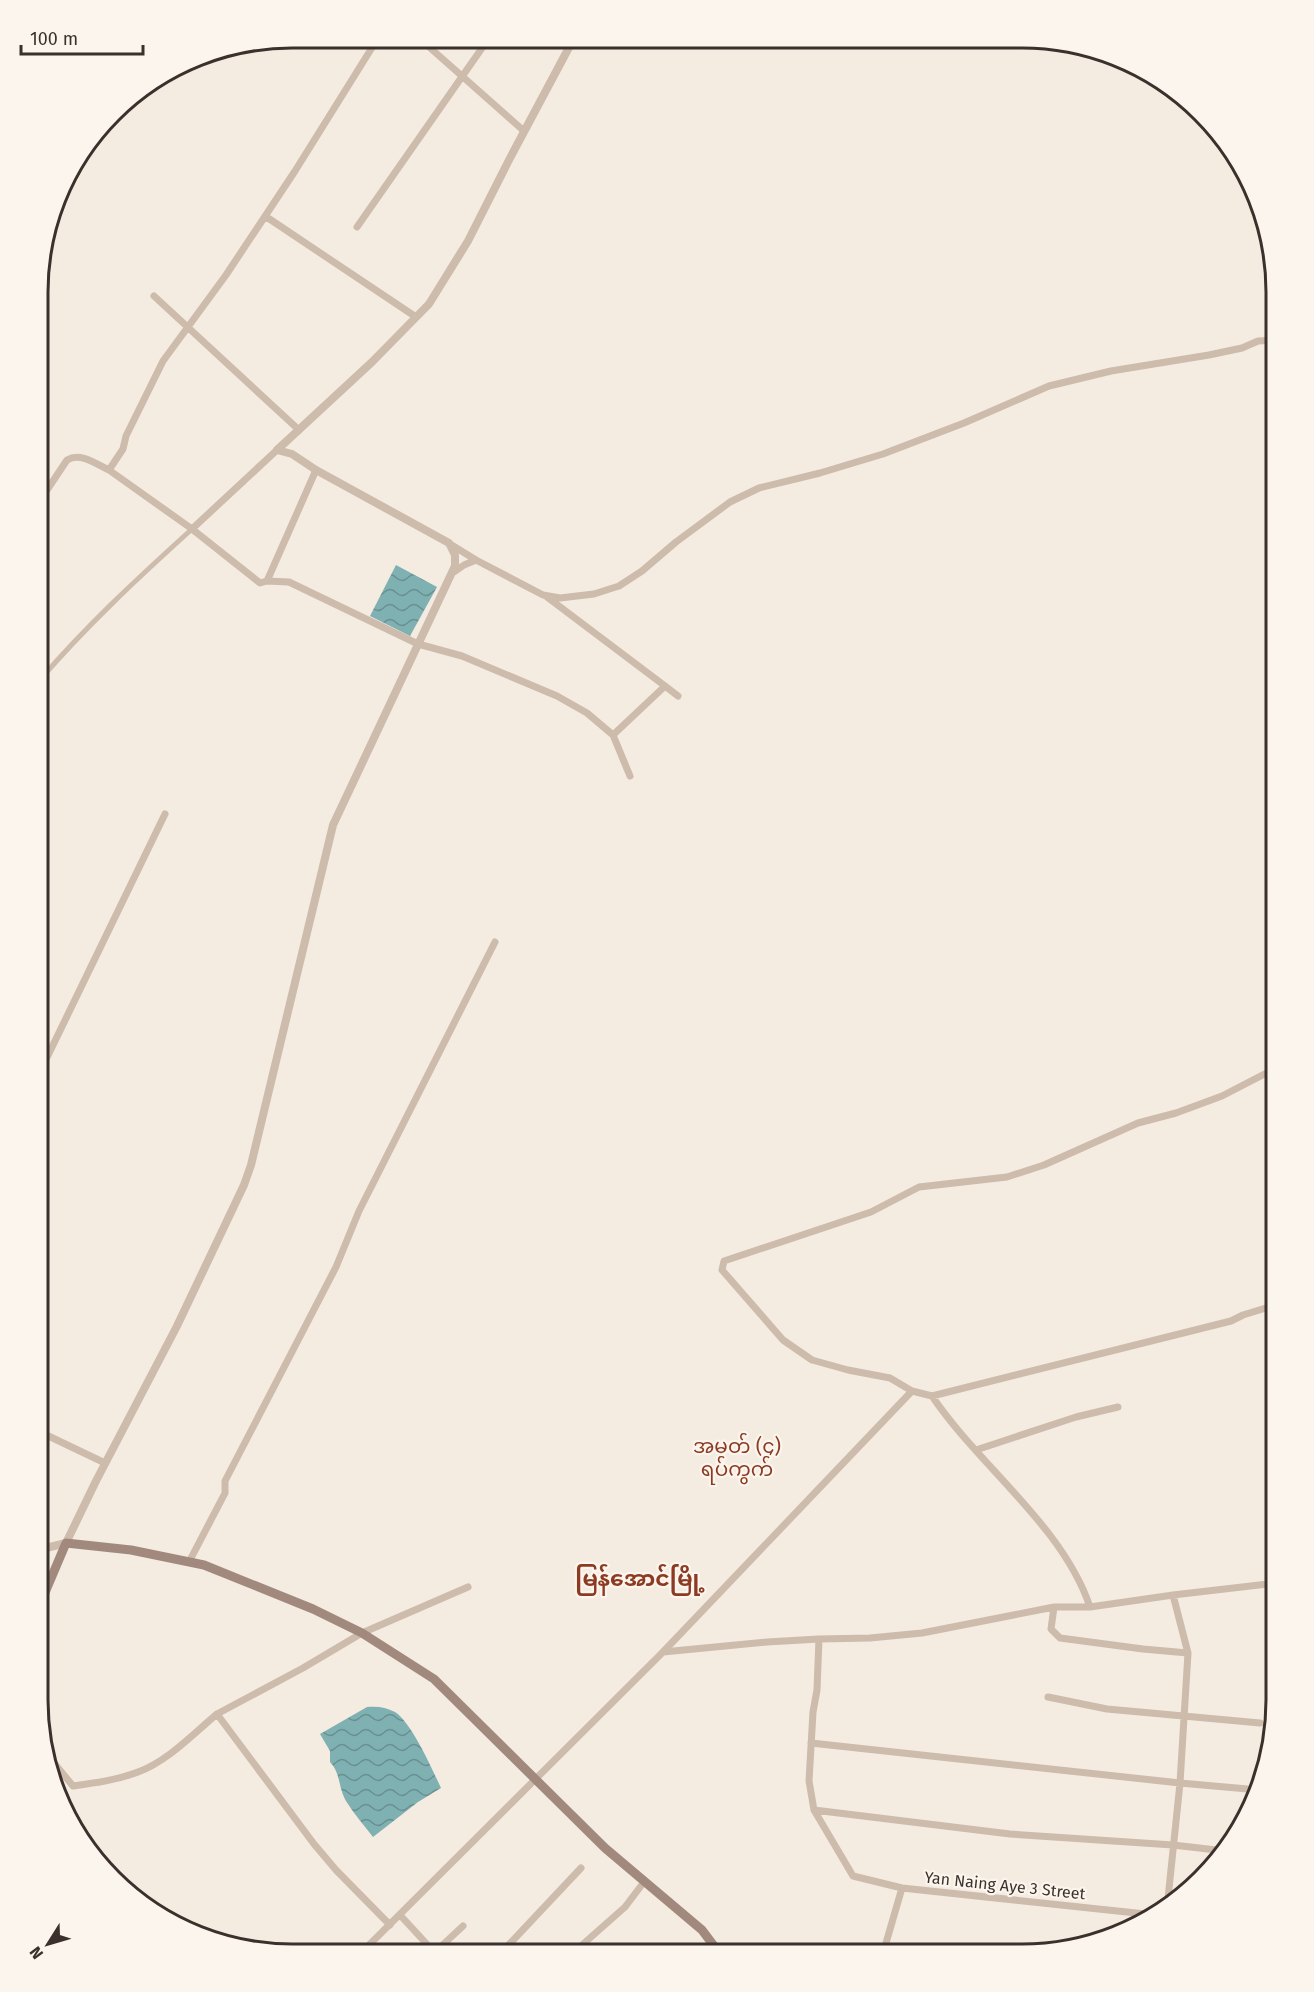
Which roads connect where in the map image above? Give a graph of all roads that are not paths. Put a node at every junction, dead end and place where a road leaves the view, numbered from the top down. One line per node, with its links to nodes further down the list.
1 (372, 48): 7 (street)
2 (431, 48): 5 (street)
3 (482, 48): 5 (street)
4 (569, 48): 6 (street)
5 (462, 75): 6 (street); 8 (street)
6 (524, 130): 10 (street)
7 (265, 216): 10 (street); 11 (street)
8 (357, 227)
9 (154, 296): 11 (street)
10 (416, 317): 13 (street)
11 (188, 326): 13 (street); 15 (street)
12 (1266, 341): 23 (street)
13 (299, 430): 14 (street)
14 (277, 450): 16 (street); 18 (street)
15 (109, 470): 17 (street); 18 (street)
16 (316, 470): 19 (street); 22 (street)
17 (48, 488)
18 (192, 529): 22 (street); 25 (street)
19 (449, 543): 20 (street); 21 (street)
20 (476, 560): 21 (street); 23 (street)
21 (454, 572): 24 (street)
22 (267, 581): 24 (street)
23 (543, 595): 26 (street)
24 (418, 644): 28 (street); 40 (street)
25 (48, 671)
26 (665, 686): 27 (street); 28 (street)
27 (678, 696)
28 (613, 735): 29 (street)
29 (630, 776)
30 (165, 814): 32 (street)
31 (495, 942): 43 (street)
32 (48, 1055)
33 (1266, 1073): 35 (street)
34 (1266, 1308): 36 (street)
35 (912, 1391): 36 (street); 52 (street)
36 (932, 1396): 39 (street)
37 (1118, 1407): 39 (street)
38 (48, 1436): 40 (street)
39 (976, 1450): 49 (street)
40 (105, 1463): 41 (street)
41 (66, 1543): 42 (street); 43 (main road); 45 (main road)
42 (48, 1548)
43 (189, 1562): 50 (main road)
44 (1266, 1583): 47 (street)
45 (48, 1585)
46 (468, 1587): 50 (street)
47 (1173, 1594): 49 (street); 53 (street)
48 (1054, 1607): 49 (street); 51 (street); 53 (street)
49 (1090, 1607)
50 (362, 1633): 55 (street); 60 (main road)
51 (819, 1639): 52 (street); 58 (street)
52 (663, 1652): 60 (street)
53 (1188, 1653): 56 (street)
54 (1048, 1697): 56 (street)
55 (217, 1714): 59 (street); 72 (street)
56 (1184, 1716): 57 (street); 61 (street)
57 (1260, 1723)
58 (811, 1743): 61 (street); 63 (street)
59 (57, 1767)
60 (536, 1780): 67 (main road); 71 (street)
61 (1180, 1783): 62 (street); 64 (street)
62 (1249, 1789)
63 (814, 1810): 64 (street); 68 (street, Yan Naing Aye 3 Street)
64 (1173, 1845): 65 (street); 69 (street)
65 (1215, 1850)
66 (582, 1868): 77 (street)
67 (644, 1882): 78 (street); 79 (main road)
68 (902, 1888): 70 (street, Yan Naing Aye 3 Street); 80 (street)
69 (1168, 1896)
70 (1140, 1913)
71 (400, 1915): 72 (street); 75 (street)
72 (390, 1925): 74 (street)
73 (463, 1926): 76 (street)
74 (370, 1944)
75 (426, 1944)
76 (444, 1944)
77 (510, 1944)
78 (583, 1944)
79 (712, 1944)
80 (887, 1944)

